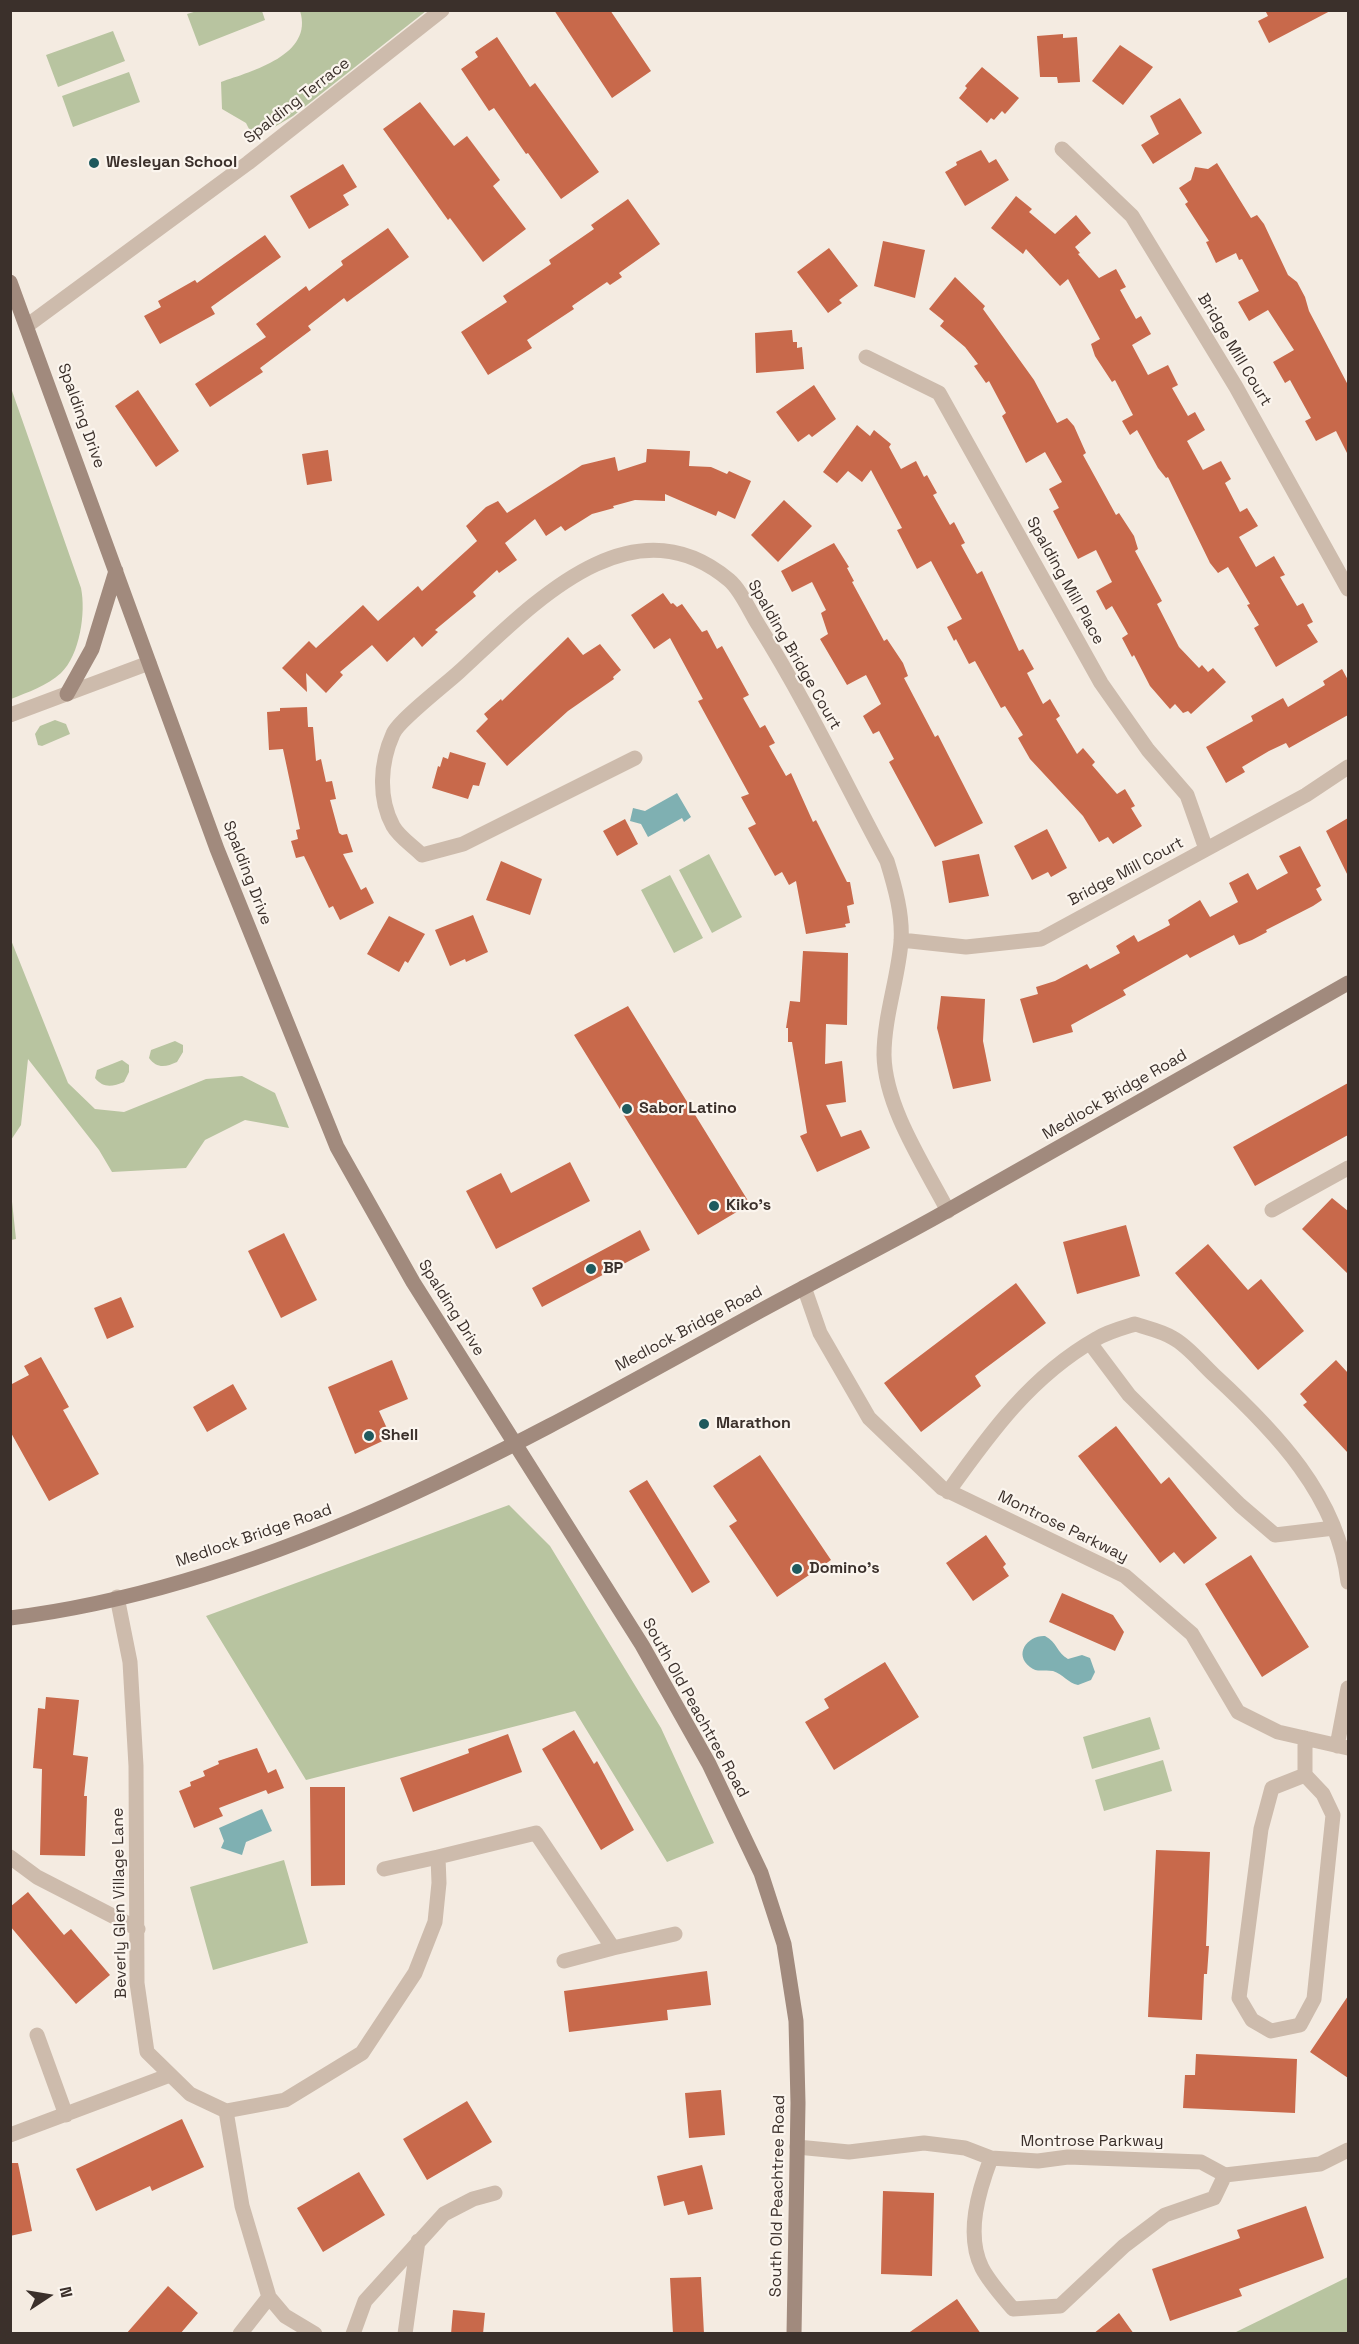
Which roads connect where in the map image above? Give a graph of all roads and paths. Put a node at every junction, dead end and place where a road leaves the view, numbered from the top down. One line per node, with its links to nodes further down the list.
1 (442, 10): 4 (street, Spalding Terrace)
2 (1062, 149): 7 (street, Bridge Mill Court)
3 (10, 282): 4 (main road, Spalding Drive)
4 (28, 325): 6 (main road, Spalding Drive)
5 (866, 357): 13 (street, Spalding Mill Place)
6 (116, 571): 8 (main road, Spalding Drive); 9 (main road)
7 (1348, 589)
8 (149, 663): 9 (street); 21 (main road, Spalding Drive)
9 (67, 694): 10 (street)
10 (10, 715)
11 (635, 758): 14 (street, Spalding Bridge Court)
12 (1348, 767): 13 (street, Bridge Mill Court)
13 (1206, 849): 14 (street, Bridge Mill Court)
14 (901, 940): 17 (street, Spalding Bridge Court)
15 (1348, 983): 17 (main road, Medlock Bridge Road)
16 (1347, 1170): 18 (street)
17 (948, 1210): 19 (main road, Medlock Bridge Road)
18 (1272, 1210)
19 (804, 1287): 21 (main road, Medlock Bridge Road); 22 (street, Montrose Parkway)
20 (1090, 1343): 22 (street); 23 (street); 23 (street)
21 (515, 1446): 25 (main road, Medlock Bridge Road); 43 (main road, South Old Peachtree Road)
22 (948, 1492): 28 (street, Montrose Parkway)
23 (1334, 1528): 24 (street)
24 (1348, 1582)
25 (117, 1598): 26 (main road, Medlock Bridge Road); 34 (street, Beverly Glen Village Lane)
26 (10, 1618)
27 (1348, 1688): 29 (street)
28 (1305, 1738): 29 (street, Montrose Parkway); 30 (street)
29 (1343, 1747)
30 (1305, 1775): 30 (street)
31 (10, 1857): 34 (street)
32 (438, 1857): 33 (street); 36 (street); 40 (street)
33 (384, 1869)
34 (138, 1929): 39 (street, Beverly Glen Village Lane)
35 (675, 1934): 36 (street)
36 (614, 1948): 37 (street)
37 (564, 1961)
38 (37, 2035): 41 (street)
39 (170, 2075): 40 (street, Beverly Glen Village Lane); 41 (street)
40 (226, 2111): 49 (street)
41 (66, 2115): 42 (street)
42 (10, 2135)
43 (797, 2147): 45 (street, Montrose Parkway); 54 (main road, South Old Peachtree Road)
44 (1348, 2150): 46 (street)
45 (991, 2158): 46 (street, Montrose Parkway); 46 (street)
46 (1225, 2175)
47 (495, 2193): 48 (street)
48 (418, 2241): 52 (street); 53 (street)
49 (269, 2297): 50 (street); 51 (street)
50 (240, 2334)
51 (315, 2334)
52 (353, 2334)
53 (405, 2334)
54 (794, 2334)

